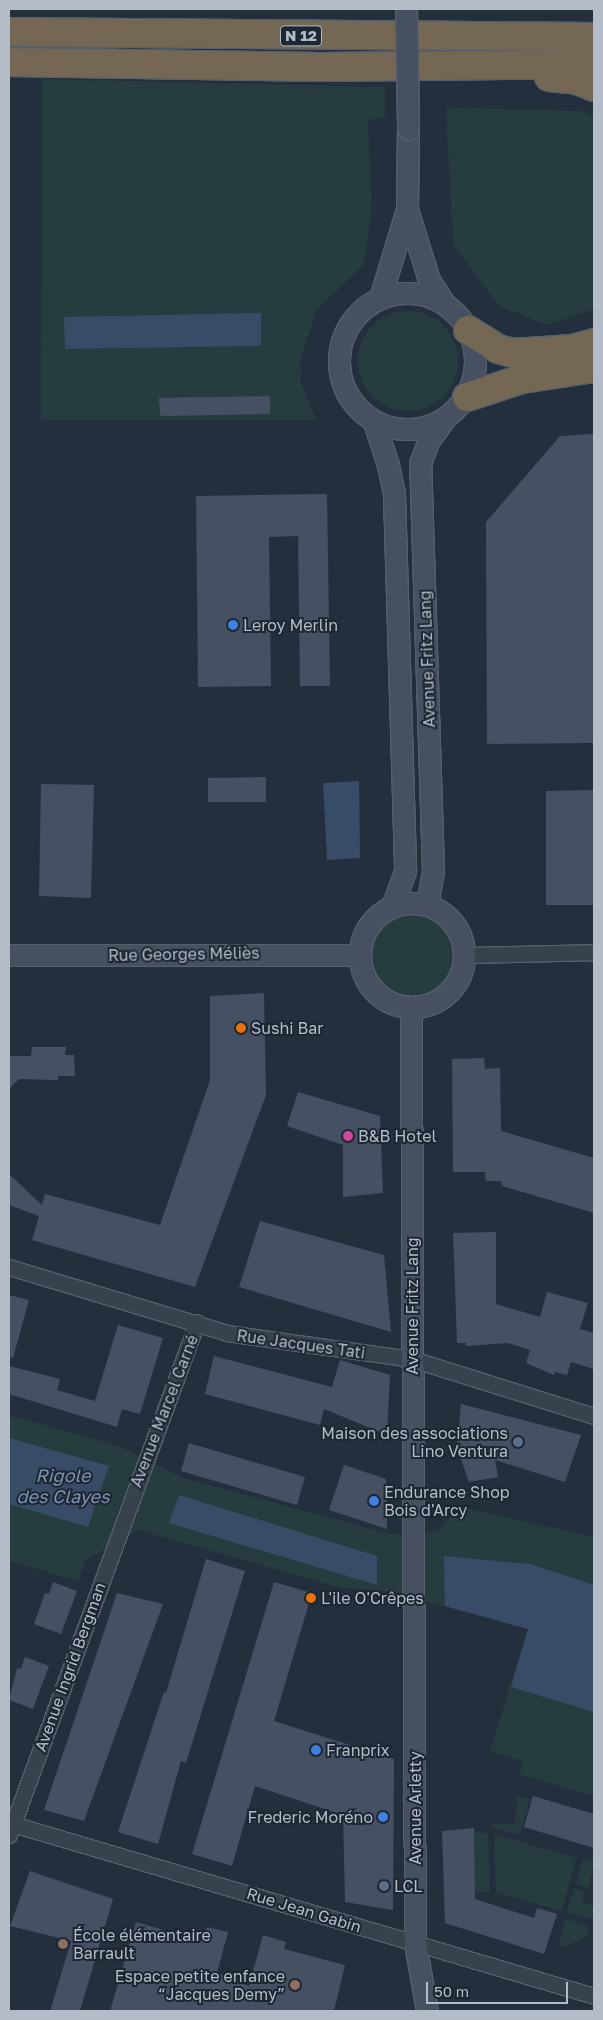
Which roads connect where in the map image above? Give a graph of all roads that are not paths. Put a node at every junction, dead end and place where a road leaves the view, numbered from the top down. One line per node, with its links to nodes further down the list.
1 (406, 9): 8 (street, bridge)
2 (9, 32): 3 (highway, N 12)
3 (594, 37)
4 (9, 62): 6 (highway)
5 (594, 64): 6 (highway)
6 (321, 67): 7 (highway)
7 (594, 87)
8 (407, 209): 9 (street); 10 (street)
9 (380, 298): 10 (street); 16 (street)
10 (444, 303): 11 (street)
11 (468, 330): 12 (highway); 14 (street)
12 (594, 343)
13 (594, 368): 14 (highway)
14 (466, 397): 15 (street)
15 (444, 419): 16 (street); 17 (street, Avenue Fritz Lang)
16 (374, 422): 18 (street, Avenue Fritz Lang)
17 (427, 905): 18 (street); 20 (street)
18 (392, 906): 22 (street)
19 (594, 952): 20 (street)
20 (464, 954): 23 (street)
21 (9, 955): 22 (street, Rue Georges Méliès)
22 (360, 955): 23 (street)
23 (411, 1007): 26 (street, Avenue Fritz Lang)
24 (9, 1267): 25 (street, Rue Jacques Tati)
25 (197, 1322): 26 (street, Rue Jacques Tati); 28 (street, Avenue Marcel Carné)
26 (412, 1360): 27 (street, Rue Jacques Tati); 29 (street, Avenue Fritz Lang)
27 (594, 1416)
28 (130, 1500): 30 (street, Avenue Ingrid Bergman)
29 (413, 1604): 31 (street, Avenue Arletty)
30 (10, 1827): 31 (street, Rue Jean Gabin)
31 (415, 1943): 32 (street, Rue Jean Gabin); 33 (street, Avenue Arletty)
32 (594, 1996)
33 (427, 2011)

